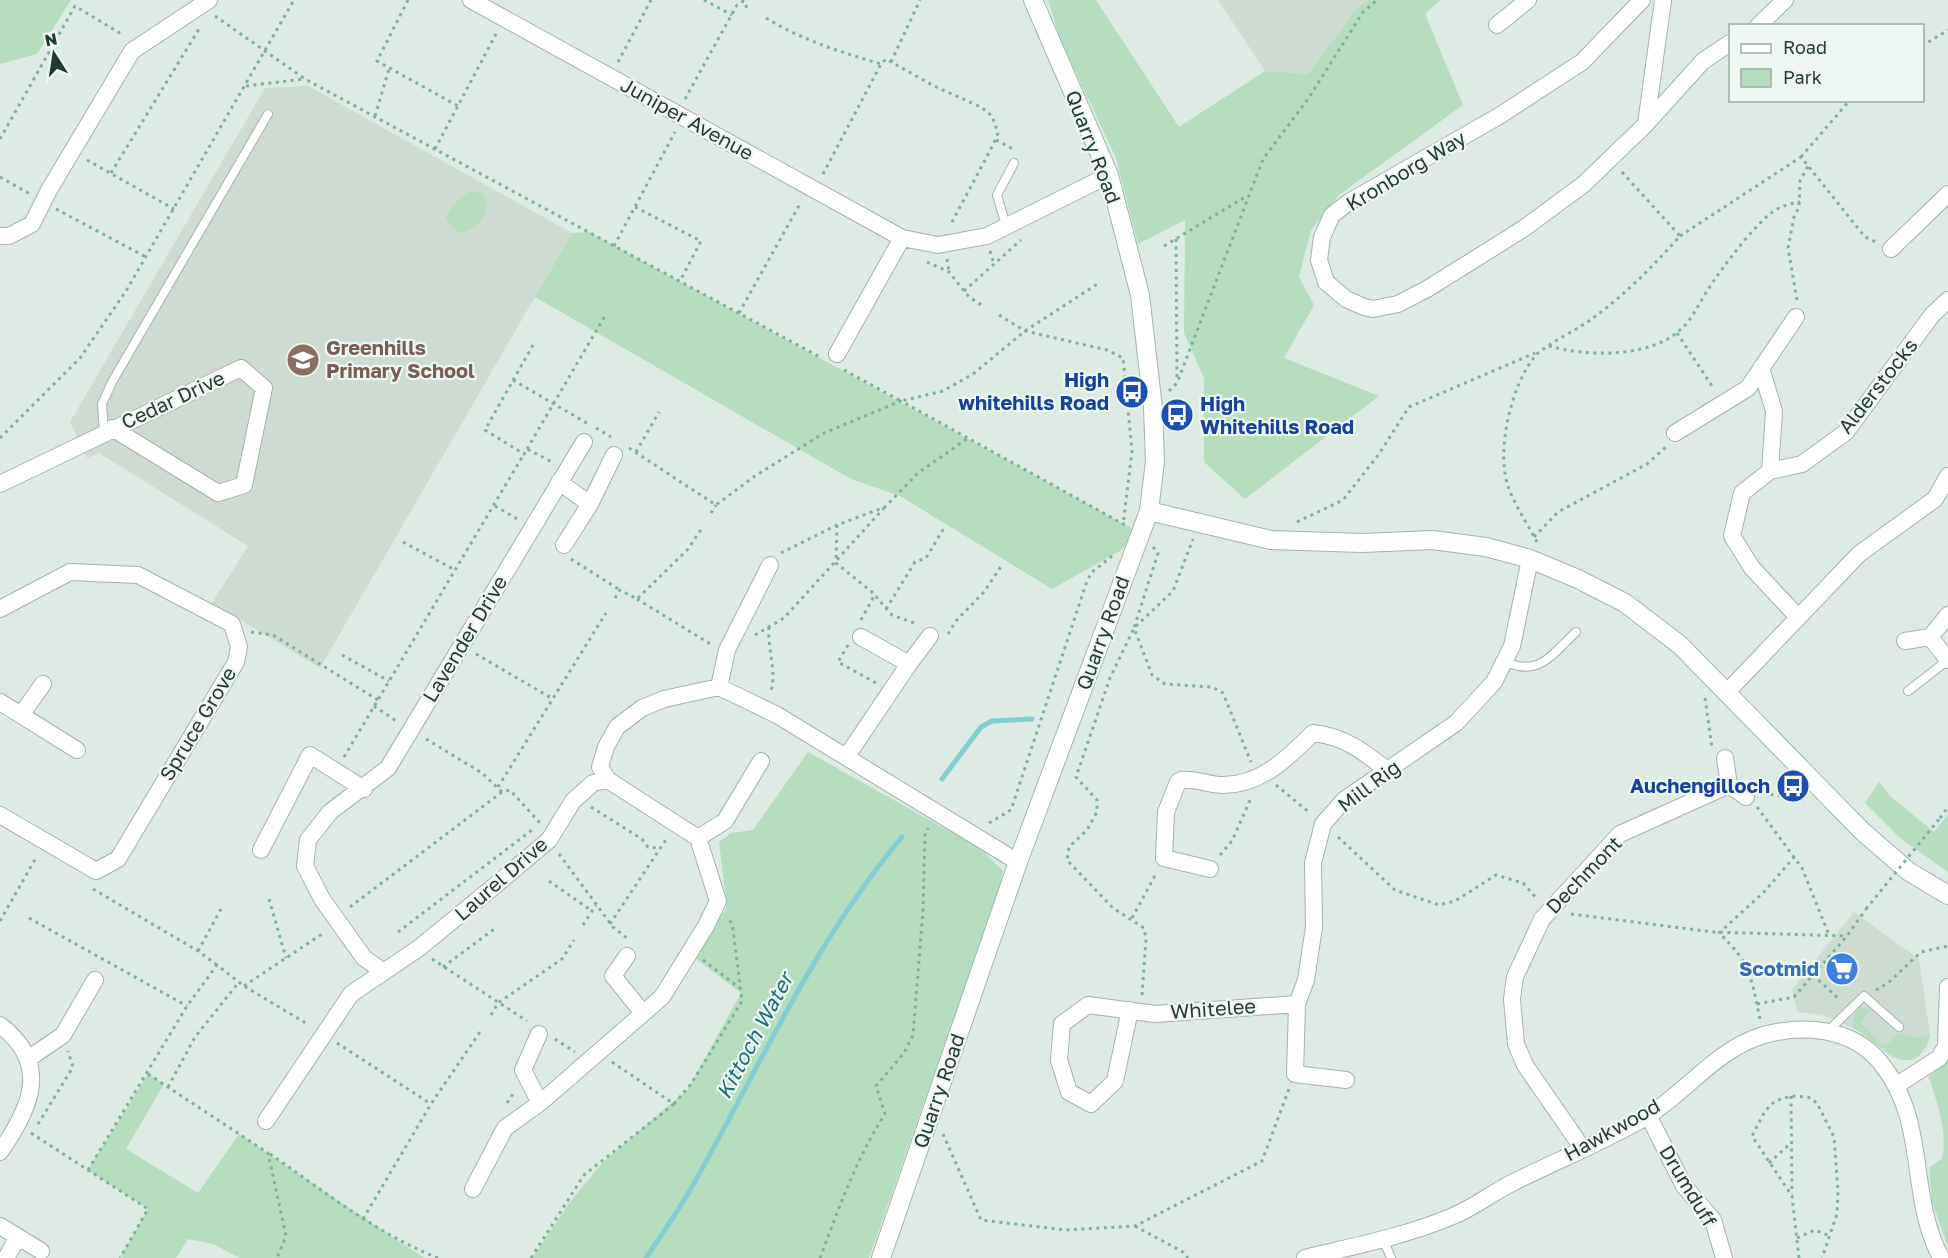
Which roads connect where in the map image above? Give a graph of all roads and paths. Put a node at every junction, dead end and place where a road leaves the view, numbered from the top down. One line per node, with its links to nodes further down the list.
1 (294, 0): 25 (path)
2 (408, 0): 28 (path)
3 (471, 0): 18 (street, Juniper Avenue)
4 (651, 0): 29 (path)
5 (704, 0): 16 (path)
6 (920, 0): 26 (path)
7 (1033, 0): 46 (street, Quarry Road)
8 (1377, 0): 51 (path)
9 (1528, 0): 20 (street)
10 (1642, 0): 42 (street, Kronborg Way)
11 (1663, 0): 37 (street)
12 (1785, 0): 19 (street)
13 (743, 2): 15 (path); 16 (path)
14 (206, 6): 24 (street); 25 (path); 45 (path)
15 (751, 9)
16 (732, 15): 35 (path)
17 (766, 18): 27 (path)
18 (505, 19): 29 (street, Juniper Avenue); 33 (path)
19 (1760, 24)
20 (1497, 25)
21 (1948, 30): 23 (path)
22 (1729, 44): 37 (street, Kronborg Way)
23 (1924, 45)
24 (140, 46): 38 (path); 40 (street)
25 (266, 51): 30 (path); 31 (path)
26 (891, 62): 27 (path); 61 (path)
27 (881, 64): 48 (path)
28 (389, 69): 33 (path); 36 (path)
29 (609, 76): 35 (street, Juniper Avenue)
30 (305, 79): 31 (path); 36 (path)
31 (246, 86): 54 (path)
32 (1848, 102): 41 (path)
33 (458, 105): 39 (path)
34 (268, 114): 90 (lane)
35 (680, 115): 48 (street, Juniper Avenue); 53 (path)
36 (375, 117): 39 (path)
37 (1646, 124): 42 (street, Kronborg Way)
38 (0, 139)
39 (435, 149): 62 (path)
40 (72, 152): 45 (path); 50 (street)
41 (1801, 157): 44 (path); 57 (path)
42 (1610, 158): 57 (path)
43 (1014, 163): 55 (lane)
44 (1808, 166): 52 (path); 64 (path)
45 (111, 173): 54 (path)
46 (1108, 176): 55 (street, Juniper Avenue); 88 (street, Quarry Road)
47 (0, 177): 50 (path)
48 (812, 189): 60 (street, Juniper Avenue); 72 (path)
49 (1948, 194): 64 (street)
50 (46, 196): 56 (street); 65 (path)
51 (1247, 196): 59 (path); 84 (path)
52 (1800, 202): 75 (path); 77 (path)
53 (635, 207): 62 (path); 67 (path)
54 (174, 208): 65 (path)
55 (1006, 226): 61 (street, Juniper Avenue)
56 (0, 236)
57 (1680, 236): 79 (path)
58 (1022, 239): 69 (path)
59 (1176, 239): 63 (path); 84 (path)
60 (900, 243): 61 (street, Juniper Avenue); 66 (path); 81 (street)
61 (945, 244): 66 (path)
62 (614, 246): 67 (path)
63 (1164, 246)
64 (1891, 249)
65 (146, 257): 91 (path)
66 (949, 272): 69 (path)
67 (680, 281): 72 (path)
68 (1099, 283): 76 (path)
69 (964, 291): 71 (path)
70 (1948, 300): 99 (street, Alderstocks)
71 (983, 306)
72 (739, 313): 81 (path)
73 (606, 314): 87 (path)
74 (999, 315): 76 (path)
75 (1796, 317): 82 (street)
76 (1025, 331): 85 (path); 112 (path)
77 (1677, 333): 79 (path); 86 (path)
78 (533, 345): 83 (path)
79 (1549, 346): 80 (path)
80 (1537, 353): 111 (path); 118 (path)
81 (835, 361): 85 (path)
82 (1761, 368): 86 (street); 99 (street)
83 (513, 380): 87 (path); 98 (path)
84 (1177, 383): 88 (path)
85 (901, 401): 92 (path); 105 (path)
86 (1723, 402): 93 (street)
87 (554, 404): 95 (path); 96 (path)
88 (1154, 408): 108 (street, Quarry Road)
89 (659, 412): 97 (path)
90 (108, 430): 90 (street, Cedar Drive); 102 (street, Cedar Drive)
91 (0, 438)
92 (968, 438): 107 (path); 112 (path)
93 (1672, 438): 118 (path)
94 (584, 442): 100 (street, Lavender Drive)
95 (527, 449): 98 (path); 100 (path)
96 (617, 449): 97 (path); 103 (street)
97 (636, 452): 105 (path)
98 (524, 454): 106 (path)
99 (1770, 471): 134 (street, Alderstocks)
100 (563, 476): 103 (street); 114 (street, Lavender Drive)
101 (1948, 476): 104 (street)
102 (0, 484)
103 (590, 504): 120 (street)
104 (1941, 504): 134 (street)
105 (716, 505): 109 (path)
106 (495, 506): 114 (path); 127 (path)
107 (885, 507): 113 (path); 123 (path)
108 (1149, 511): 110 (street); 117 (street, Quarry Road)
109 (711, 513)
110 (1198, 523): 122 (street); 136 (path)
111 (1295, 523)
112 (1123, 524): 117 (path); 117 (path)
113 (837, 525): 123 (path); 124 (path)
114 (531, 527): 143 (street, Lavender Drive)
115 (702, 528): 129 (path)
116 (944, 528): 131 (path)
117 (1131, 533): 136 (path); 193 (street, Quarry Road)
118 (1534, 537): 126 (path)
119 (403, 542): 127 (path)
120 (564, 545)
121 (1120, 551): 183 (path)
122 (1530, 559): 126 (street); 147 (street, Mill Rig)
123 (836, 563): 131 (path); 135 (path)
124 (770, 565): 144 (street)
125 (1002, 565): 139 (path)
126 (1550, 567): 152 (street)
127 (455, 570): 149 (path)
128 (615, 597): 129 (path)
129 (637, 598): 144 (path)
130 (0, 609): 138 (street)
131 (886, 609): 139 (path)
132 (606, 613): 155 (path)
133 (1948, 615): 141 (street)
134 (1797, 616): 152 (street)
135 (769, 627): 144 (path); 159 (path)
136 (1134, 628): 168 (path); 205 (path)
137 (1576, 632): 147 (lane)
138 (237, 633): 156 (path); 179 (street, Spruce Grove)
139 (934, 634): 148 (street)
140 (861, 637): 148 (street)
141 (1930, 637): 142 (street); 146 (street)
142 (1905, 641)
143 (461, 646): 155 (path); 161 (street, Lavender Drive)
144 (727, 652): 151 (street)
145 (342, 655): 149 (path)
146 (1948, 660): 153 (lane)
147 (1504, 662): 166 (street, Mill Rig)
148 (909, 664): 163 (street)
149 (389, 681): 156 (path)
150 (42, 684): 160 (street)
151 (719, 687): 159 (street); 169 (street)
152 (1728, 691): 174 (street)
153 (1908, 691)
154 (1705, 698): 164 (path)
155 (553, 699): 171 (path)
156 (378, 700): 158 (path)
157 (0, 702): 160 (street)
158 (374, 706): 161 (path); 167 (path)
159 (761, 707): 163 (street)
160 (21, 715): 162 (street)
161 (411, 730): 171 (path); 172 (street, Lavender Drive)
162 (77, 750)
163 (847, 756): 178 (street)
164 (1719, 757): 170 (street)
165 (761, 761): 184 (street)
166 (1387, 770): 168 (street); 182 (street, Mill Rig)
167 (336, 771): 172 (street); 187 (street)
168 (1257, 777): 182 (path); 191 (street); 194 (path)
169 (608, 780): 176 (street, Laurel Drive); 181 (street)
170 (1729, 785): 175 (street); 203 (street, Dechmont)
171 (498, 787): 173 (path)
172 (364, 789): 206 (street, Lavender Drive)
173 (502, 792): 180 (path); 206 (path)
174 (1828, 796): 175 (path); 197 (street)
175 (1746, 797): 190 (path)
176 (576, 798): 185 (street, Laurel Drive); 186 (path)
177 (1948, 807): 214 (path, bridge)
178 (935, 810): 183 (street); 284 (path)
179 (0, 815)
180 (540, 823): 185 (path); 211 (path)
181 (676, 824): 184 (street); 186 (path)
182 (1323, 824): 203 (path); 233 (street, Mill Rig)
183 (973, 833): 193 (street)
184 (698, 838): 199 (street)
185 (549, 840): 200 (path); 217 (street, Laurel Drive)
186 (660, 848): 208 (path)
187 (261, 850)
188 (27, 851): 189 (path)
189 (37, 856): 192 (path); 207 (path)
190 (1795, 856): 212 (path); 213 (path)
191 (1164, 858): 194 (street); 205 (path)
192 (47, 862)
193 (1018, 862): 259 (street, Quarry Road)
194 (1210, 868)
195 (549, 881): 202 (path)
196 (87, 886): 219 (path)
197 (1948, 895)
198 (269, 899): 221 (path)
199 (717, 900): 218 (street); 230 (path)
200 (596, 905): 202 (path); 208 (path)
201 (221, 909): 219 (path)
202 (592, 911): 209 (path)
203 (1548, 911): 212 (path); 264 (street, Dechmont)
204 (29, 918): 235 (path)
205 (1132, 918): 237 (path)
206 (337, 920): 221 (path); 224 (street, Lavender Drive)
207 (0, 921)
208 (610, 924): 220 (path)
209 (583, 925)
210 (497, 927): 223 (path)
211 (398, 932)
212 (1719, 933): 213 (path); 234 (path)
213 (1829, 935): 214 (path)
214 (1847, 936): 225 (path)
215 (574, 940): 232 (path)
216 (1948, 946): 231 (path)
217 (419, 948): 223 (path); 224 (street, Laurel Drive)
218 (689, 950): 230 (path); 238 (street)
219 (198, 951): 222 (path)
220 (627, 956): 238 (street)
221 (286, 958): 228 (path)
222 (217, 965): 227 (path); 235 (path)
223 (443, 967): 232 (path)
224 (384, 972): 245 (street, Laurel Drive)
225 (1813, 975): 234 (path); 236 (path)
226 (95, 980): 246 (street)
227 (239, 982): 228 (path); 254 (path)
228 (244, 986): 245 (path)
229 (1948, 987): 253 (street)
230 (742, 990): 258 (path)
231 (1864, 996): 236 (lane); 241 (lane)
232 (498, 1003): 239 (path); 244 (path)
233 (1297, 1004): 237 (street, Whitelee); 251 (street, Mill Rig)
234 (1757, 1004): 247 (path)
235 (187, 1006): 250 (path)
236 (1850, 1010): 243 (lane)
237 (1135, 1011): 237 (street, Whitelee)
238 (643, 1013): 248 (street)
239 (491, 1015)
240 (0, 1025): 249 (street)
241 (1899, 1027)
242 (482, 1029): 257 (path)
243 (1829, 1030): 247 (street, Hawkwood); 253 (street, Hawkwood)
244 (541, 1032): 248 (path); 256 (street)
245 (324, 1034): 257 (path); 261 (street, Laurel Drive)
246 (63, 1035): 249 (street); 262 (path)
247 (1764, 1035): 260 (street, Hawkwood)
248 (595, 1055): 256 (street); 258 (path)
249 (28, 1059): 262 (street)
250 (148, 1074): 254 (path); 268 (path)
251 (1295, 1074): 252 (street); 273 (path)
252 (1346, 1080)
253 (1897, 1085): 292 (street, Hawkwood)
254 (168, 1087): 266 (path)
255 (1791, 1096): 263 (path); 267 (path); 274 (path)
256 (540, 1103): 269 (street)
257 (431, 1104): 271 (path)
258 (674, 1104): 283 (path)
259 (933, 1111): 273 (path); 285 (street, Quarry Road)
260 (1648, 1115): 264 (street, Hawkwood); 289 (street, Drumduff)
261 (266, 1121)
262 (26, 1130): 265 (street); 268 (path)
263 (1792, 1142): 267 (path); 270 (path)
264 (1583, 1149): 277 (street, Hawkwood)
265 (0, 1152)
266 (268, 1153): 271 (path); 281 (path)
267 (1769, 1163): 270 (path)
268 (88, 1170): 280 (path)
269 (473, 1190)
270 (1792, 1196): 276 (path)
271 (363, 1219): 282 (path)
272 (0, 1226): 275 (street)
273 (1135, 1226): 286 (path)
274 (1830, 1236): 276 (path); 291 (path)
275 (18, 1237): 278 (street); 279 (street)
276 (1797, 1238): 290 (path)
277 (1383, 1239): 287 (street, Hawkwood); 288 (lane)
278 (40, 1251)
279 (6, 1258)
280 (120, 1258)
281 (277, 1258)
282 (438, 1258)
283 (531, 1258)
284 (820, 1258)
285 (881, 1258)
286 (1188, 1258)
287 (1305, 1258)
288 (1391, 1258)
289 (1724, 1258)
290 (1798, 1258)
291 (1822, 1258)
292 (1941, 1258)

